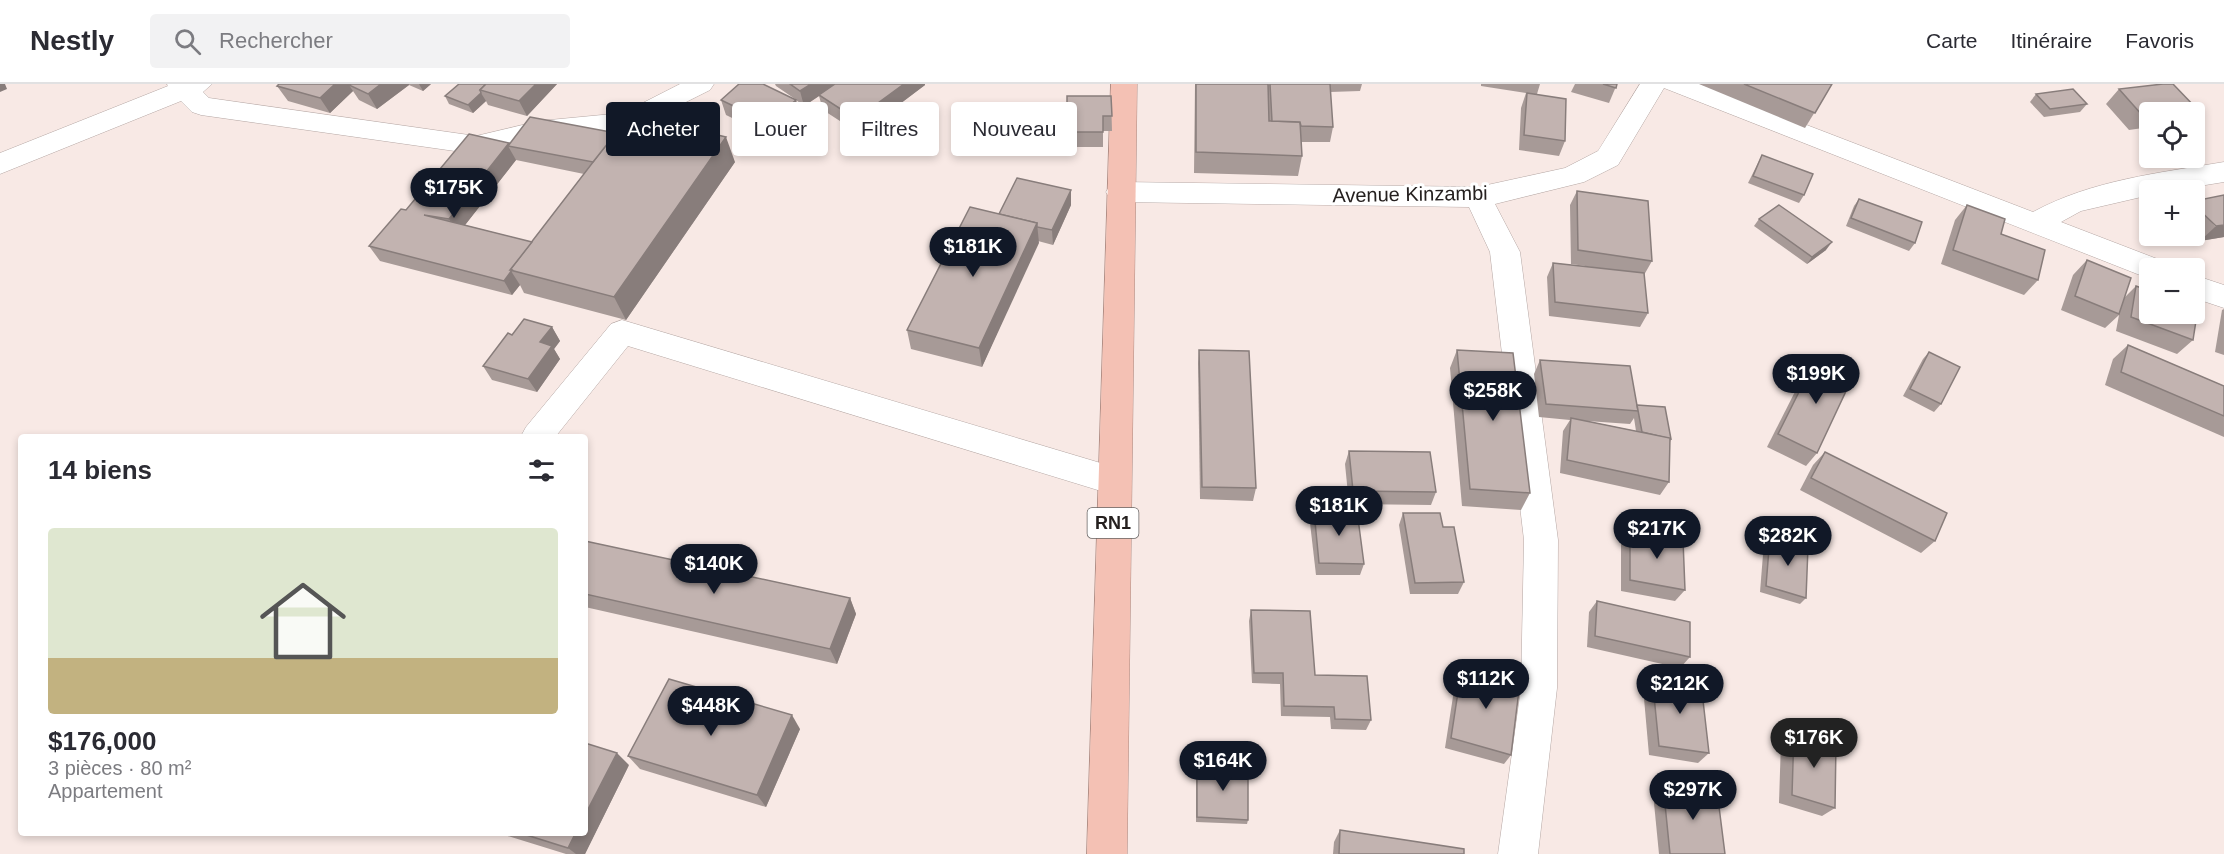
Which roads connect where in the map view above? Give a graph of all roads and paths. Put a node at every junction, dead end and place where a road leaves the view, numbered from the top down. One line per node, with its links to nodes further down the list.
1 (700, 84): 5 (street)
2 (1124, 84): 8 (highway, RN1)
3 (1653, 84): 9 (street, Avenue Kinzambi)
4 (1674, 84): 10 (street)
5 (187, 86): 6 (street)
6 (0, 164)
7 (2224, 172): 10 (street)
8 (1120, 192): 9 (street, Avenue Kinzambi); 15 (highway, RN1)
9 (1478, 197): 17 (street)
10 (2034, 225): 11 (street)
11 (2139, 264)
12 (2205, 290): 13 (street)
13 (2224, 297)
14 (539, 434): 15 (street)
15 (1114, 481): 16 (highway, RN1)
16 (1107, 854)
17 (1518, 854)

